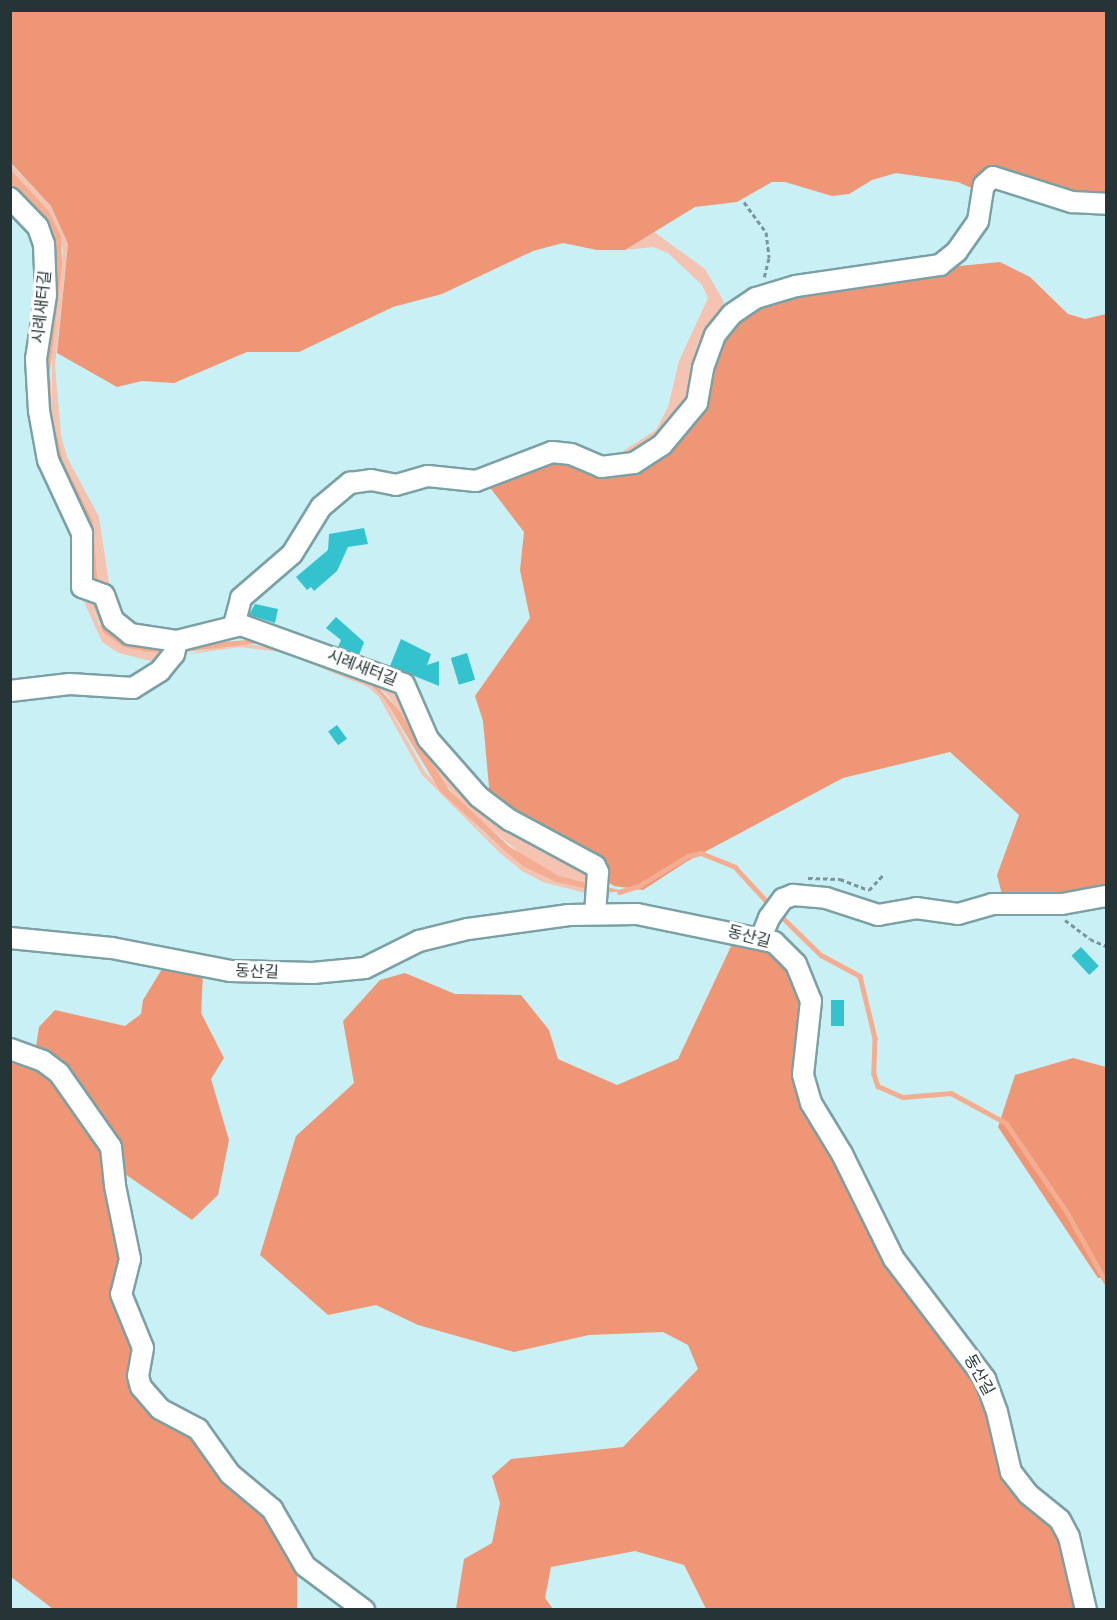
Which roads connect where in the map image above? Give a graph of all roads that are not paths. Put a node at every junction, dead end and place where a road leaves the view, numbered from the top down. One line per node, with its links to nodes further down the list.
1 (10, 198): 4 (street, 시례새터길)
2 (1107, 204): 3 (street)
3 (234, 625): 4 (street, 시례새터길); 6 (street, 시례새터길)
4 (175, 648): 5 (street)
5 (10, 691)
6 (596, 896): 8 (street, 동산길); 9 (street, 동산길)
7 (1107, 896): 9 (street)
8 (10, 938)
9 (761, 938): 12 (street, 동산길)
10 (10, 1050): 11 (street)
11 (364, 1610)
12 (1086, 1610)

